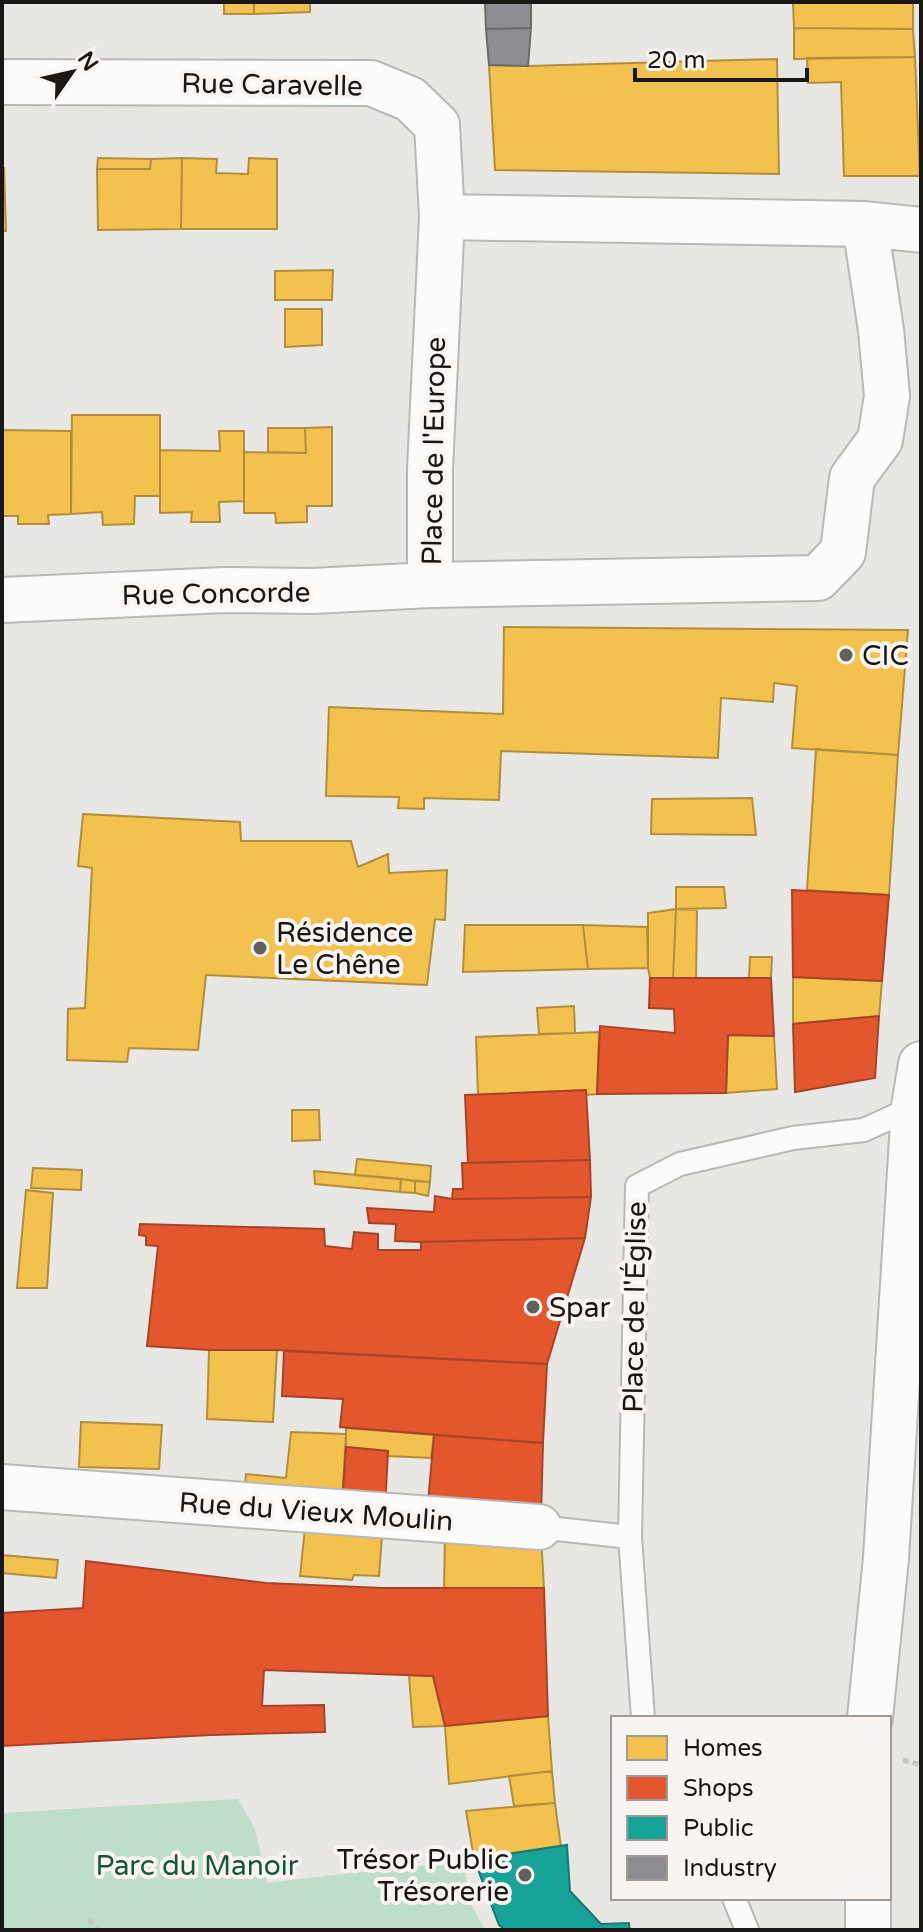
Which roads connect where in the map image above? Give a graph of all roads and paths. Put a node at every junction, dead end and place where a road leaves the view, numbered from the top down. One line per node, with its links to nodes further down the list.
1 (2, 82): 2 (street, Rue Caravelle)
2 (442, 217): 3 (street); 5 (street, Place de l'Europe)
3 (865, 224): 4 (street); 5 (street, Place de l'Europe)
4 (921, 230)
5 (430, 585): 6 (street, Rue Concorde)
6 (2, 600)
7 (921, 1064): 8 (street)
8 (914, 1107): 11 (lane, Place de l'Église); 13 (street)
9 (2, 1487): 10 (street, Rue du Vieux Moulin)
10 (539, 1527): 11 (lane, Rue du Vieux Moulin)
11 (630, 1537): 12 (lane, Place de l'Église)
12 (643, 1716)
13 (870, 1716)
14 (735, 1900): 18 (lane)
15 (868, 1900): 19 (street)
16 (89, 1919): 17 (path)
17 (98, 1930)
18 (747, 1930)
19 (868, 1930)

